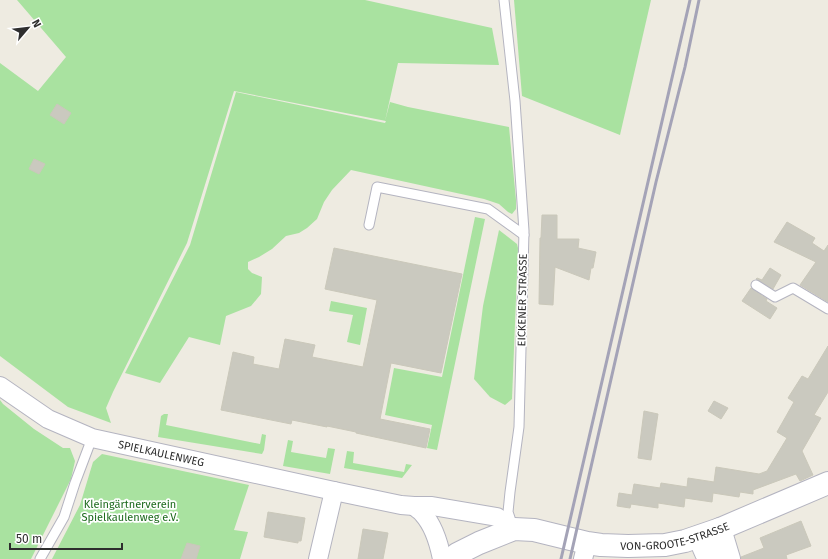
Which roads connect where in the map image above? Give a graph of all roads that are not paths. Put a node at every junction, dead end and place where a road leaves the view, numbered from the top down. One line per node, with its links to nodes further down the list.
1 (504, 0): 3 (lane, EICKENER STRASSE)
2 (369, 225): 3 (lane)
3 (524, 235): 11 (lane, EICKENER STRASSE)
4 (756, 285): 5 (lane)
5 (828, 309)
6 (0, 386): 7 (street, SPIELKAULENWEG)
7 (92, 438): 9 (street, SPIELKAULENWEG); 15 (lane)
8 (828, 483): 12 (street, VON-GROOTE-STRASSE)
9 (334, 492): 10 (street, SPIELKAULENWEG); 16 (street)
10 (414, 506): 11 (street, SPIELKAULENWEG); 17 (street)
11 (514, 529): 14 (street, VON-GROOTE-STRASSE); 18 (street)
12 (720, 529): 13 (street, VON-GROOTE-STRASSE); 20 (street)
13 (699, 537): 14 (street, VON-GROOTE-STRASSE); 19 (street)
14 (585, 551)
15 (40, 559)
16 (318, 559)
17 (442, 559)
18 (452, 559)
19 (711, 559)
20 (729, 559)

